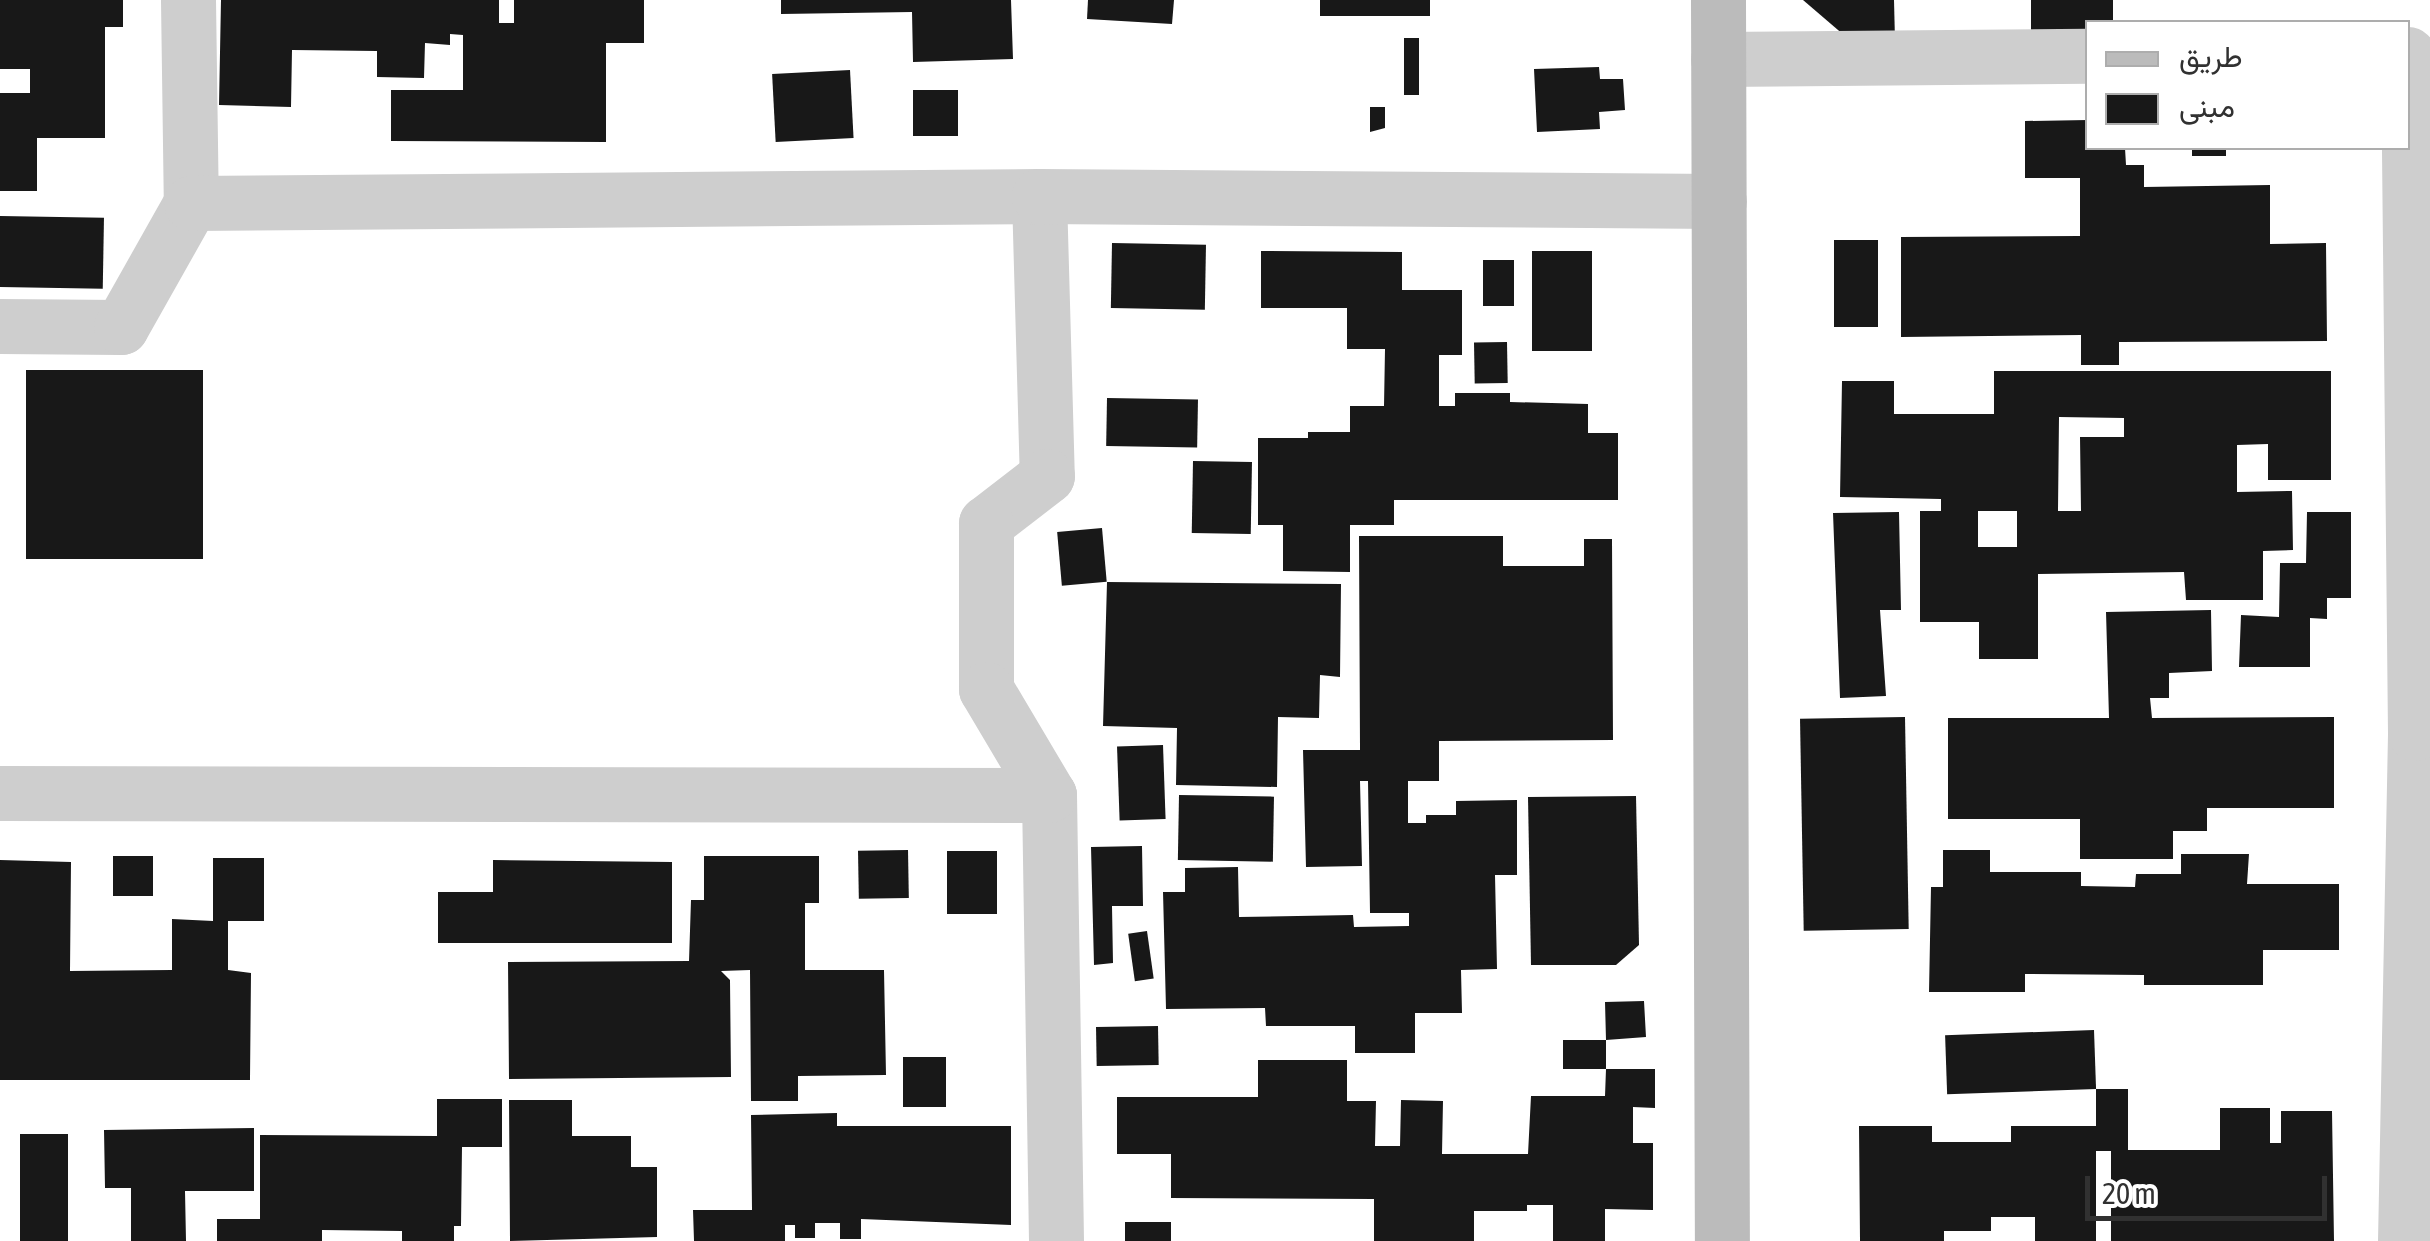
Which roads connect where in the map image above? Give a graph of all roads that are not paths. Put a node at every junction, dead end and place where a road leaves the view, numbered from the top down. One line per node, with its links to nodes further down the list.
1 (188, 0): 8 (street)
2 (1718, 0): 4 (street)
3 (2085, 56): 4 (street)
4 (1718, 59): 7 (street)
5 (2410, 150): 10 (street)
6 (1039, 196): 7 (street); 8 (street); 12 (street)
7 (1719, 201): 14 (street)
8 (191, 202): 9 (street)
9 (0, 326)
10 (2422, 733): 15 (street)
11 (0, 792): 12 (street)
12 (1049, 795): 13 (street)
13 (1056, 1241)
14 (1722, 1241)
15 (2404, 1241)

